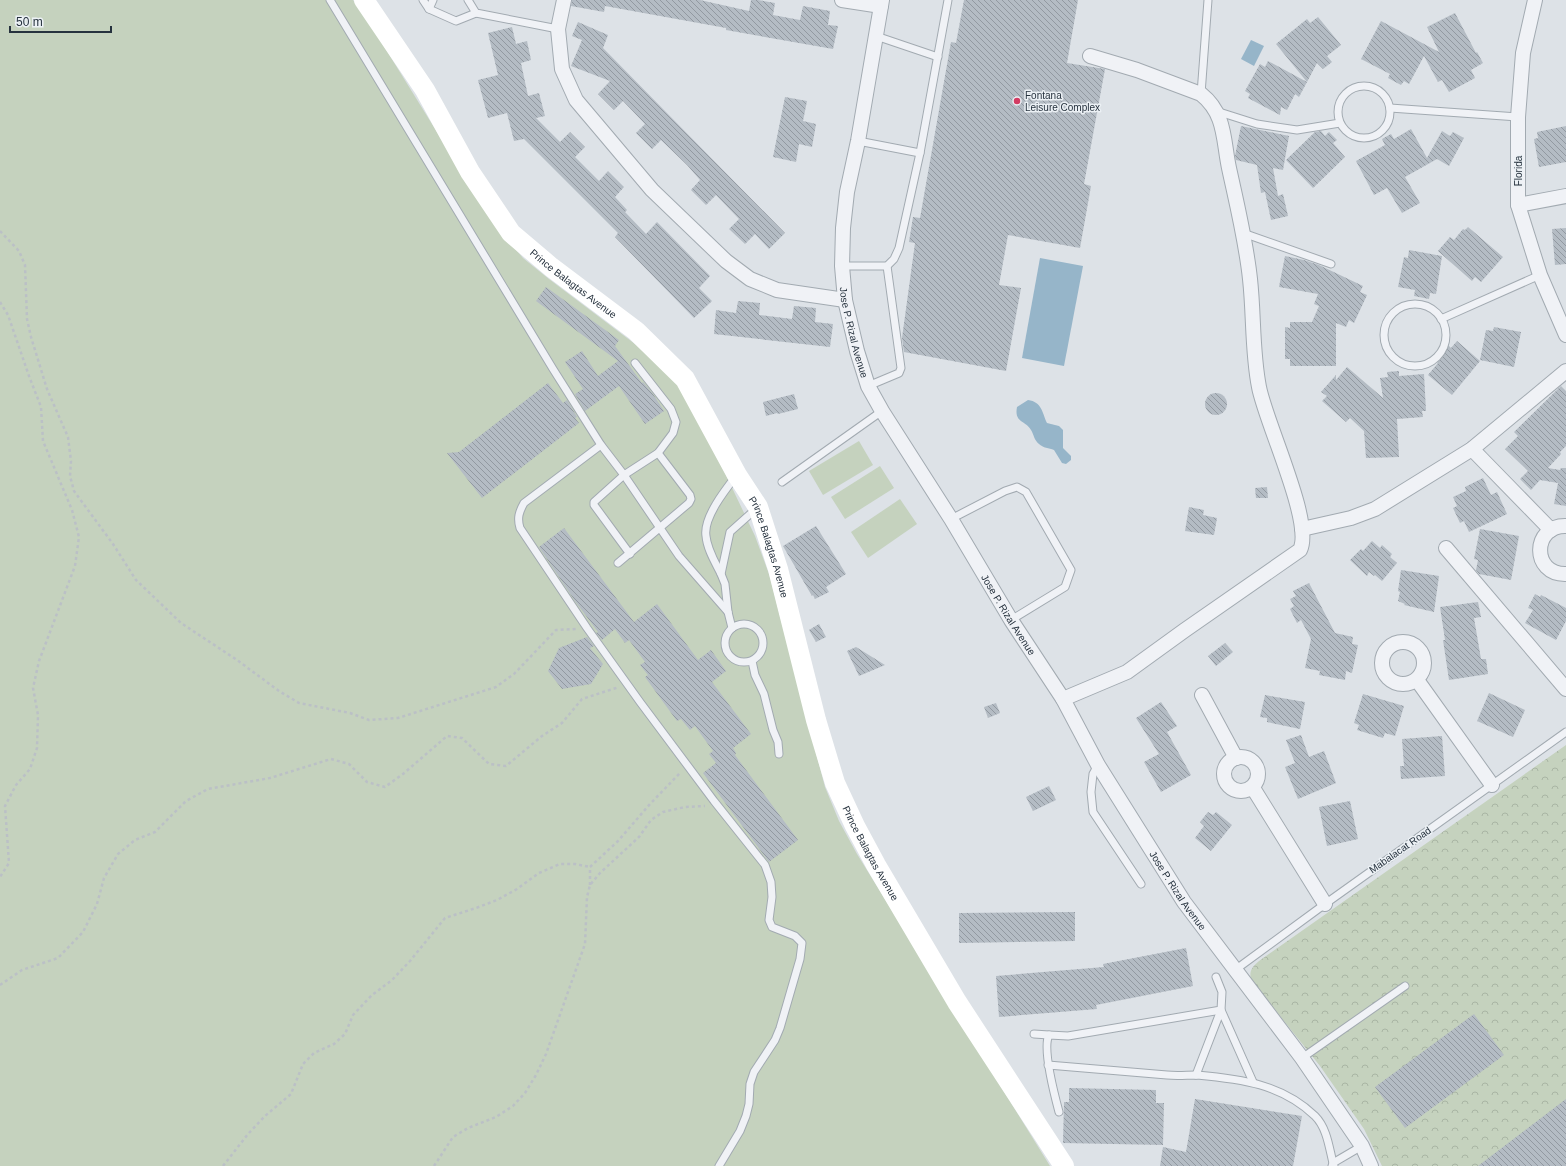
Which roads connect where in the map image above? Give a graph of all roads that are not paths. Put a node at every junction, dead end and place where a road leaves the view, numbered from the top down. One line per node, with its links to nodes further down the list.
1 (330, 0): 39 (lane)
2 (364, 0): 43 (main road, Prince Balagtas Avenue)
3 (423, 0): 12 (lane)
4 (434, 0): 12 (lane)
5 (468, 0): 13 (lane)
6 (564, 0): 14 (street)
7 (842, 0): 11 (street)
8 (948, 0): 17 (lane)
9 (1208, 0): 18 (lane)
10 (1535, 0): 21 (street, Florida)
11 (881, 3): 15 (street, Jose P. Rizal Avenue)
12 (429, 9): 13 (lane)
13 (476, 13): 14 (lane)
14 (558, 29): 32 (street)
15 (876, 36): 17 (lane); 23 (street, Jose P. Rizal Avenue)
16 (1090, 56): 18 (street)
17 (938, 57): 24 (lane)
18 (1201, 94): 20 (street)
19 (1390, 108): 21 (lane); 22 (lane); 22 (lane)
20 (1216, 111): 22 (lane); 27 (street)
21 (1518, 117): 26 (street, Florida)
22 (1340, 123)
23 (858, 141): 24 (lane); 29 (street, Jose P. Rizal Avenue)
24 (920, 153): 30 (lane)
25 (1566, 196): 26 (street)
26 (1518, 205): 31 (street, Florida)
27 (1243, 233): 28 (lane); 49 (street)
28 (1331, 264)
29 (842, 266): 30 (lane); 32 (street, Jose P. Rizal Avenue)
30 (886, 266): 37 (lane)
31 (1540, 275): 33 (lane); 34 (street, Florida)
32 (845, 300): 37 (street, Jose P. Rizal Avenue)
33 (1442, 319): 33 (lane)
34 (1566, 335)
35 (635, 363): 41 (lane)
36 (1566, 371): 40 (street)
37 (868, 386): 38 (street, Jose P. Rizal Avenue)
38 (882, 411): 44 (lane); 46 (street, Jose P. Rizal Avenue)
39 (601, 445): 42 (lane); 85 (lane)
40 (1472, 449): 49 (street); 50 (street)
41 (658, 453): 42 (lane); 48 (lane)
42 (624, 475): 48 (lane); 52 (lane)
43 (737, 475): 45 (main road, Prince Balagtas Avenue); 54 (lane)
44 (782, 482)
45 (758, 507): 54 (lane); 86 (main road, Prince Balagtas Avenue)
46 (951, 520): 57 (street, Jose P. Rizal Avenue); 57 (lane)
47 (1566, 526): 50 (street)
48 (661, 528): 52 (lane); 56 (lane)
49 (1302, 529): 63 (street)
50 (1551, 530): 55 (street)
51 (1446, 548): 61 (street)
52 (630, 554): 53 (lane)
53 (618, 563)
54 (721, 574): 56 (lane)
55 (1566, 574)
56 (728, 612): 58 (lane)
57 (1011, 620): 63 (street, Jose P. Rizal Avenue)
58 (732, 628): 59 (lane); 59 (lane)
59 (752, 661): 65 (lane)
60 (1417, 680): 68 (street)
61 (1566, 689)
62 (1202, 695): 66 (street)
63 (1064, 699): 67 (street, Jose P. Rizal Avenue)
64 (1566, 732): 68 (lane, Mabalacat Road)
65 (780, 754)
66 (1236, 758): 69 (street); 69 (street)
67 (1098, 765): 70 (lane); 72 (street, Jose P. Rizal Avenue)
68 (1492, 785): 71 (lane, Mabalacat Road)
69 (1252, 788): 71 (street)
70 (1141, 884)
71 (1325, 904): 72 (lane, Mabalacat Road)
72 (1235, 970): 78 (street, Jose P. Rizal Avenue)
73 (1216, 977): 75 (lane)
74 (1405, 986): 78 (lane)
75 (1221, 1010): 77 (lane); 80 (lane); 81 (lane)
76 (1034, 1034): 77 (lane)
77 (1049, 1035): 79 (lane)
78 (1302, 1058): 83 (street, Jose P. Rizal Avenue)
79 (1048, 1065): 80 (lane); 82 (lane)
80 (1196, 1075): 81 (lane)
81 (1253, 1082): 84 (lane)
82 (1059, 1112)
83 (1362, 1146): 84 (lane); 87 (street, Jose P. Rizal Avenue)
84 (1333, 1165)
85 (719, 1166)
86 (1064, 1166)
87 (1371, 1166)

